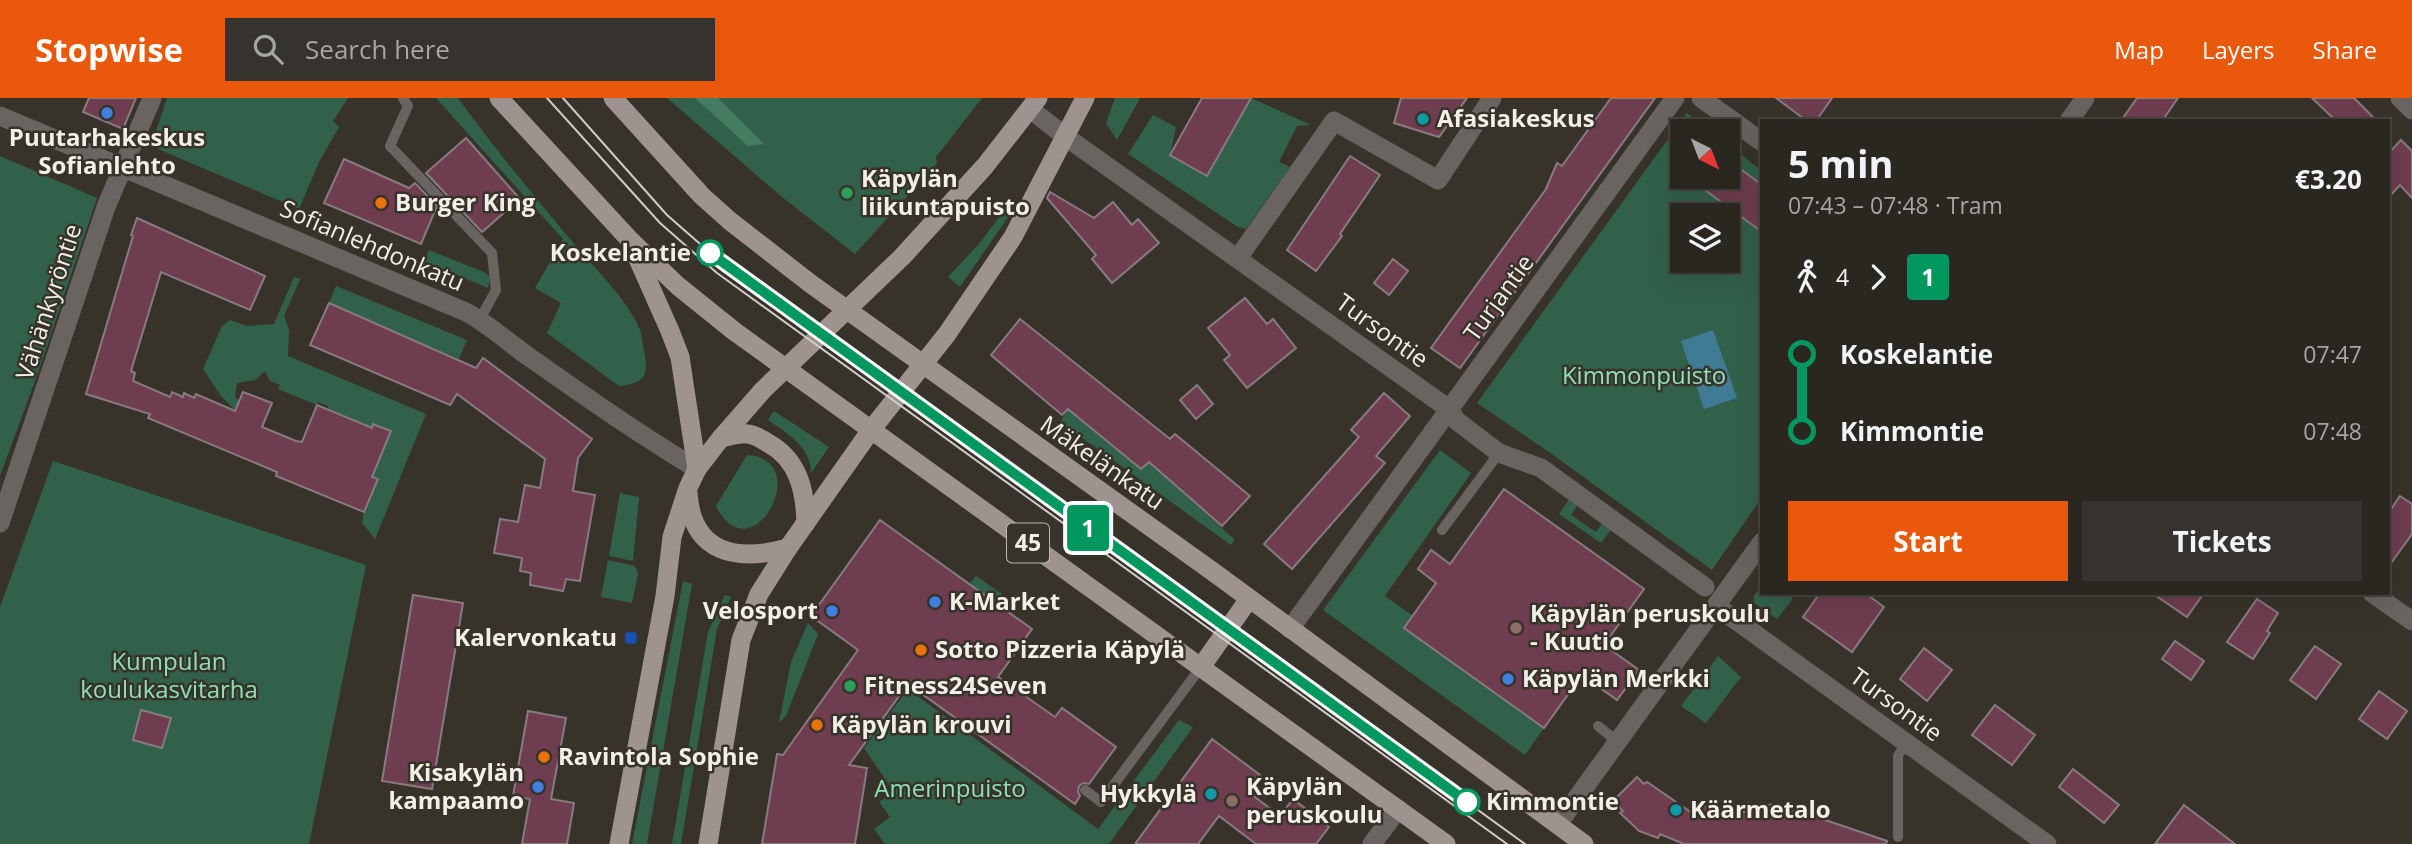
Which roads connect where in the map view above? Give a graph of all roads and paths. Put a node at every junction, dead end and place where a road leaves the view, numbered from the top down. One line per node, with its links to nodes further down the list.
1 (152, 98): 17 (street, Vähänkyröntie)
2 (403, 98): 21 (lane)
3 (499, 98): 18 (main road)
4 (613, 98): 20 (main road, Mäkelänkatu)
5 (1085, 98): 15 (main road)
6 (1492, 98): 19 (street)
7 (1675, 98): 24 (street, Turjantie)
8 (1702, 98): 16 (street)
9 (2085, 98): 14 (street)
10 (2400, 98): 12 (street)
11 (1034, 104): 15 (street, Tursontie); 20 (main road)
12 (2412, 110)
13 (0, 116): 17 (street, Sofianlehdonkatu)
14 (2069, 119)
15 (1066, 138): 19 (street, Tursontie); 22 (main road)
16 (1760, 141)
17 (123, 167): 21 (street, Sofianlehdonkatu); 30 (street, Vähänkyröntie)
18 (629, 239): 23 (main road); 28 (main road)
19 (1238, 258): 24 (street, Tursontie)
20 (846, 310): 22 (main road, Mäkelänkatu); 23 (main road)
21 (480, 319): 28 (street, Sofianlehdonkatu)
22 (923, 365): 25 (main road); 37 (main road, Mäkelänkatu)
23 (785, 369): 25 (main road); 26 (main road)
24 (1449, 409): 27 (street, Tursontie); 40 (street, Turjantie)
25 (871, 430): 31 (main road); 41 (main road, 45)
26 (721, 438): 28 (main road); 31 (main road)
27 (1499, 453): 32 (lane); 35 (street, Tursontie)
28 (697, 469): 29 (main road)
29 (688, 488): 34 (main road); 49 (main road)
30 (0, 523)
31 (806, 523): 34 (main road)
32 (1442, 530)
33 (1760, 545): 38 (street)
34 (788, 548): 50 (main road)
35 (1705, 587)
36 (2375, 595): 39 (street)
37 (1249, 599): 40 (main road, Mäkelänkatu); 41 (main road)
38 (1716, 606): 43 (street); 44 (street, Tursontie)
39 (2412, 621)
40 (1290, 629): 47 (main road, Mäkelänkatu)
41 (1200, 667): 45 (lane); 46 (main road, 45)
42 (1598, 726): 43 (lane)
43 (1618, 742): 47 (street)
44 (1906, 743): 48 (lane); 54 (street, Tursontie)
45 (1085, 790)
46 (1398, 809): 51 (street); 52 (main road, 45)
47 (1558, 824): 53 (main road, Mäkelänkatu)
48 (1898, 837)
49 (619, 844)
50 (708, 844)
51 (1372, 844)
52 (1446, 844)
53 (1584, 844)
54 (2047, 844)

